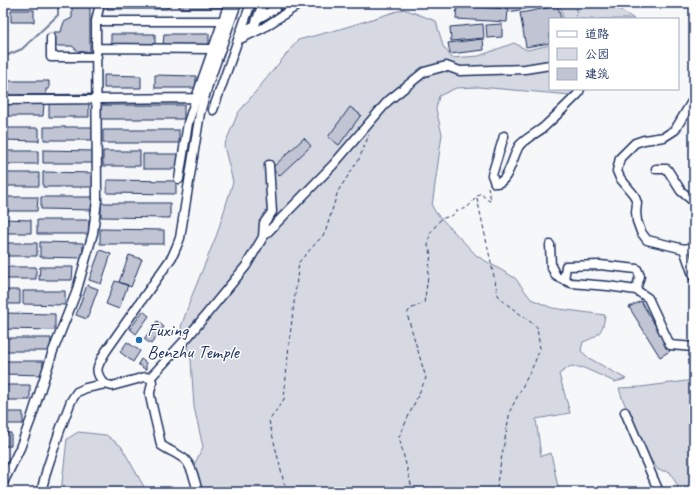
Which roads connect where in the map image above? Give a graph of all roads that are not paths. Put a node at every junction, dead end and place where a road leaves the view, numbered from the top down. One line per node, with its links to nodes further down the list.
1 (100, 3): 9 (street)
2 (229, 3): 10 (street)
3 (237, 3): 37 (street)
4 (251, 3): 11 (street)
5 (263, 3): 8 (street)
6 (278, 3): 8 (street)
7 (299, 3): 11 (street)
8 (257, 19): 11 (street)
9 (96, 21): 10 (street); 13 (street)
10 (222, 21): 14 (street)
11 (239, 37): 22 (street)
12 (51, 38): 15 (street)
13 (97, 48): 14 (street); 15 (street)
14 (212, 49): 19 (street)
15 (97, 57): 18 (street)
16 (549, 66): 28 (street)
17 (580, 90): 23 (street)
18 (97, 98): 19 (street); 21 (street); 39 (street)
19 (196, 98): 26 (street)
20 (694, 98): 31 (street)
21 (3, 100)
22 (213, 110)
23 (504, 136)
24 (269, 165): 28 (street)
25 (656, 169): 27 (street)
26 (178, 179)
27 (694, 202)
28 (263, 237): 36 (street)
29 (550, 245): 33 (street)
30 (694, 247): 31 (street)
31 (684, 249): 32 (street)
32 (694, 278)
33 (564, 280): 34 (street); 34 (street)
34 (636, 290): 35 (street)
35 (694, 348)
36 (150, 378): 37 (street); 42 (street)
37 (105, 384): 41 (street)
38 (625, 412): 43 (street)
39 (5, 474): 40 (street)
40 (3, 483)
41 (41, 492)
42 (198, 492)
43 (659, 492)

